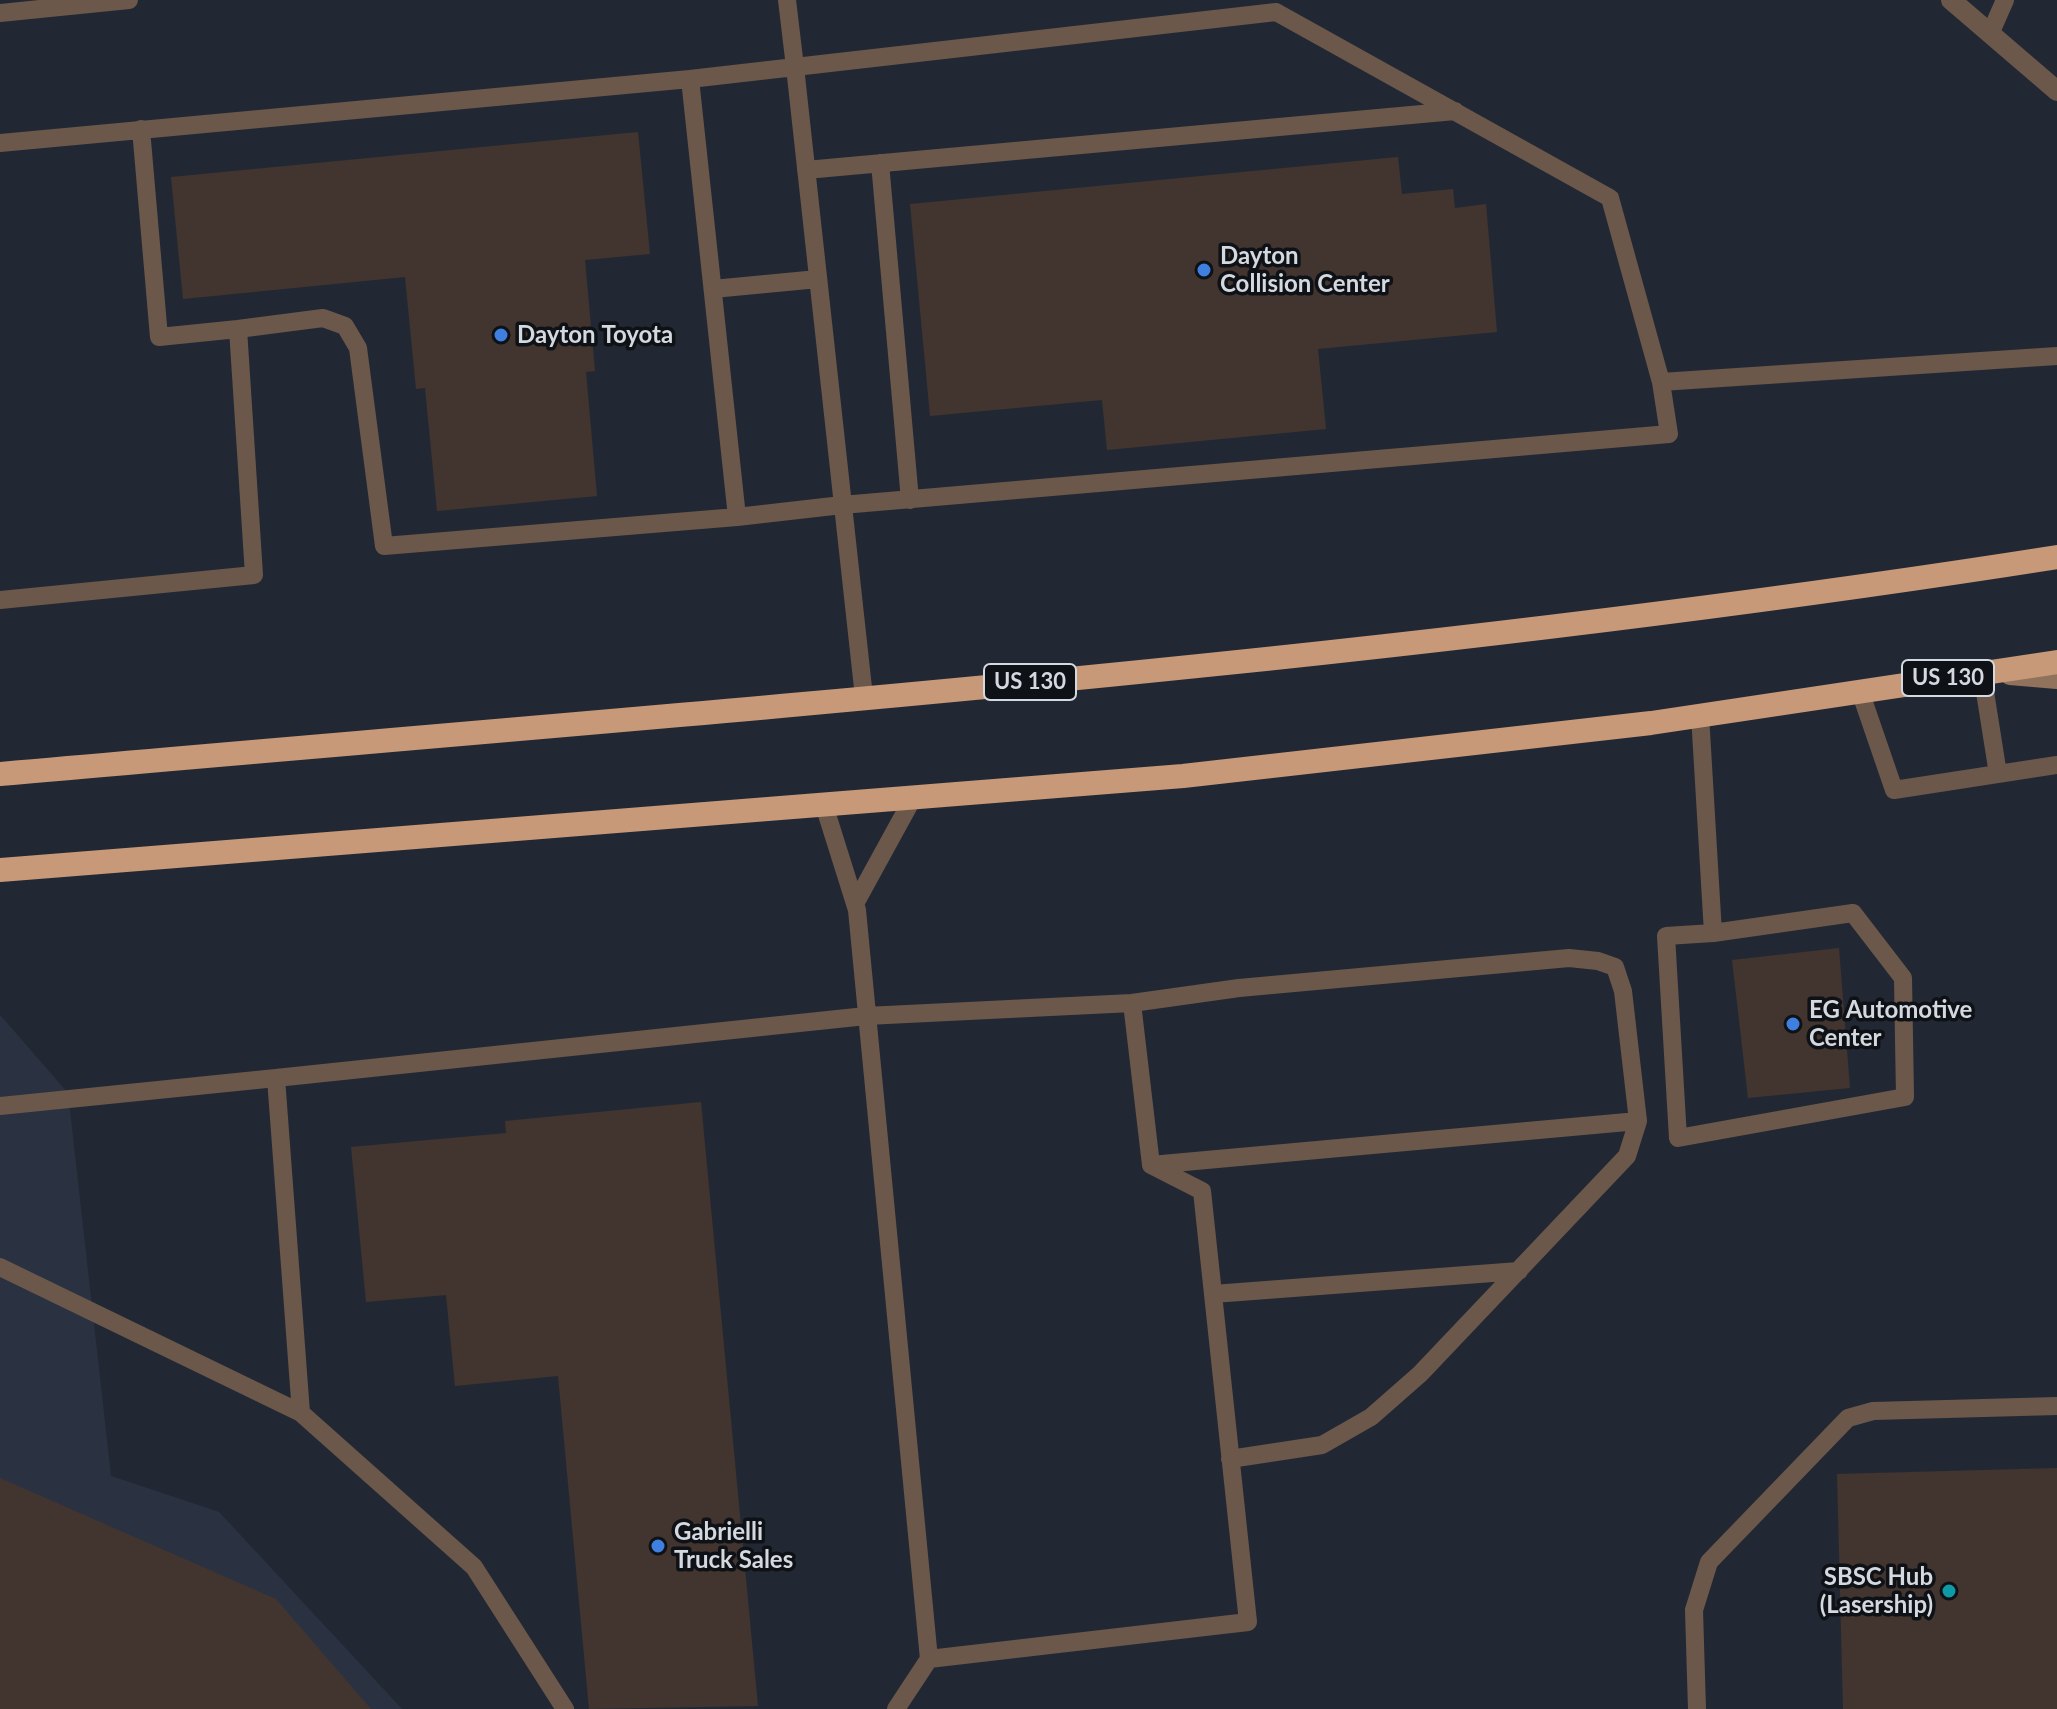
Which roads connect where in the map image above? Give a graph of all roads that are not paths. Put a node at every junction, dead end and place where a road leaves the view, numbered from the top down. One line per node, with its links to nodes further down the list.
1 (129, 0): 5 (lane)
2 (787, 0): 7 (lane)
3 (1951, 0): 6 (street)
4 (2005, 0): 6 (lane)
5 (0, 13)
6 (1990, 34): 9 (street)
7 (795, 67): 8 (lane); 10 (lane); 14 (lane)
8 (690, 79): 11 (lane); 16 (lane)
9 (2057, 91)
10 (1455, 111): 13 (lane); 19 (lane)
11 (141, 129): 12 (lane); 17 (lane)
12 (0, 143)
13 (880, 163): 14 (lane); 20 (lane)
14 (806, 170): 15 (lane)
15 (818, 279): 16 (lane); 21 (lane)
16 (713, 289): 22 (lane)
17 (238, 329): 22 (lane); 24 (lane)
18 (2057, 356): 19 (lane)
19 (1661, 382): 20 (lane)
20 (910, 500): 21 (lane)
21 (842, 505): 22 (lane); 29 (lane)
22 (737, 517)
23 (2057, 557): 29 (highway, US 130)
24 (0, 600)
25 (2057, 662): 26 (highway, US 130)
26 (1982, 673): 27 (street); 28 (highway, US 130); 33 (lane)
27 (2057, 679)
28 (1860, 691): 30 (highway, US 130); 33 (lane)
29 (864, 697): 32 (highway, US 130)
30 (1700, 715): 34 (highway, US 130); 40 (lane)
31 (2057, 765): 33 (lane)
32 (0, 774)
33 (1998, 774)
34 (913, 798): 35 (highway, US 130); 39 (lane)
35 (824, 805): 36 (highway, US 130); 39 (lane)
36 (70, 866): 37 (highway, US 130); 38 (highway)
37 (0, 870)
38 (0, 880)
39 (856, 902): 42 (lane)
40 (1713, 933): 40 (lane)
41 (1132, 1003): 42 (lane); 45 (lane); 46 (lane)
42 (866, 1016): 43 (lane); 53 (lane)
43 (276, 1078): 44 (lane); 51 (lane)
44 (0, 1106)
45 (1638, 1121): 46 (lane); 48 (lane)
46 (1151, 1165): 49 (lane)
47 (0, 1267): 51 (lane)
48 (1519, 1271): 49 (lane); 52 (lane)
49 (1213, 1294): 52 (lane)
50 (2057, 1406): 56 (lane)
51 (301, 1413): 54 (lane)
52 (1230, 1459): 53 (lane)
53 (929, 1659): 55 (lane)
54 (565, 1709)
55 (896, 1709)
56 (1697, 1709)

